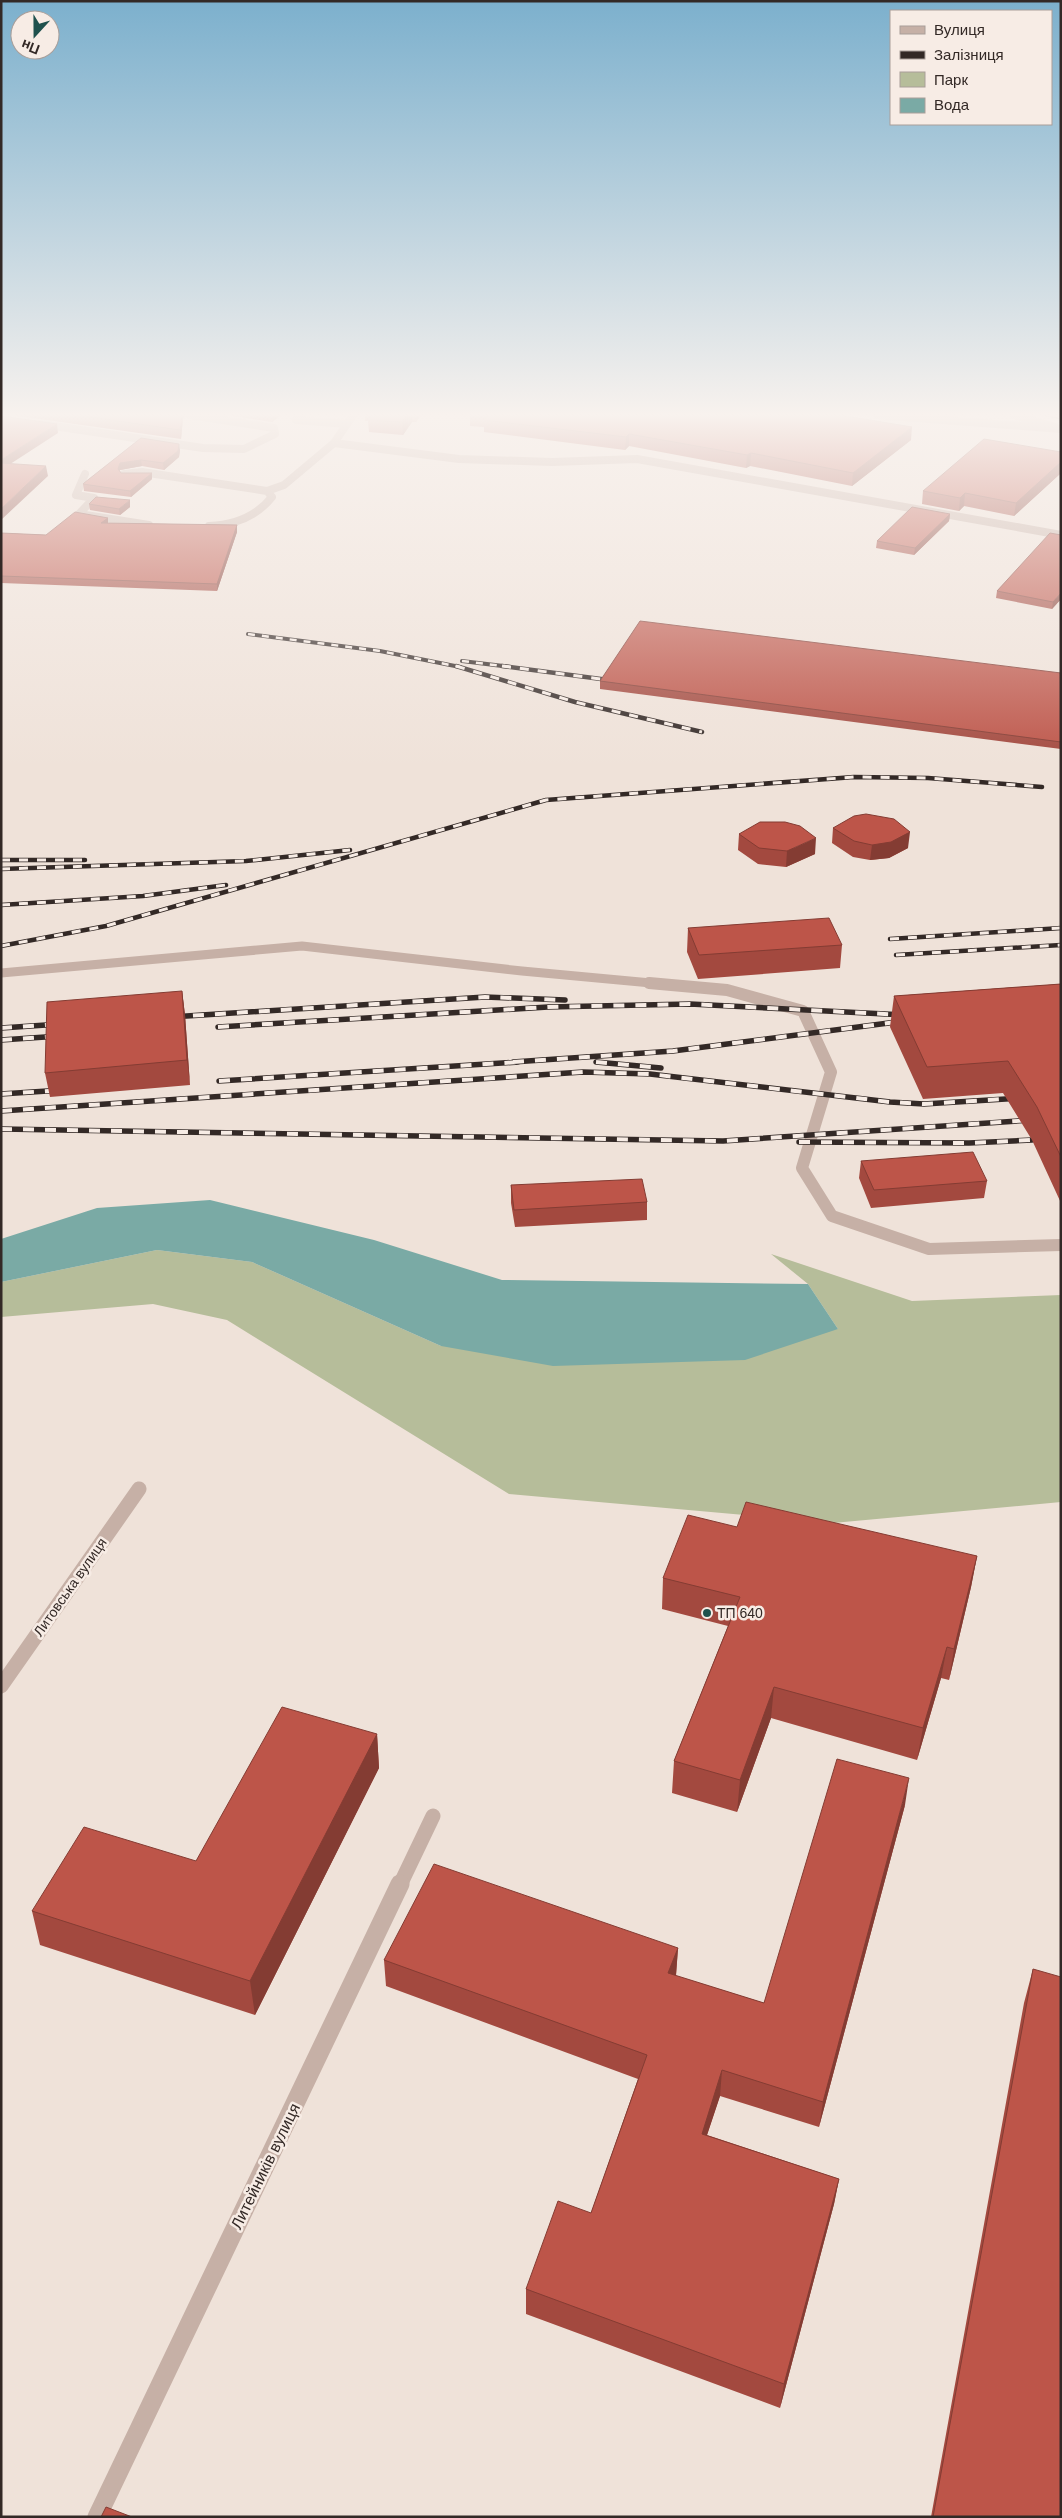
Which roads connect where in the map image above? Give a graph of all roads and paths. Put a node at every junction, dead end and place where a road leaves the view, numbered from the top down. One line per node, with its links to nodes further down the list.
1 (1047, 533): 2 (street)
2 (1061, 535)
3 (1, 973): 4 (street)
4 (1061, 1245)
5 (139, 1489): 6 (street, Литовська вулиця)
6 (1, 1686)
7 (433, 1816): 8 (street, Литейників вулиця)
8 (97, 2517)

